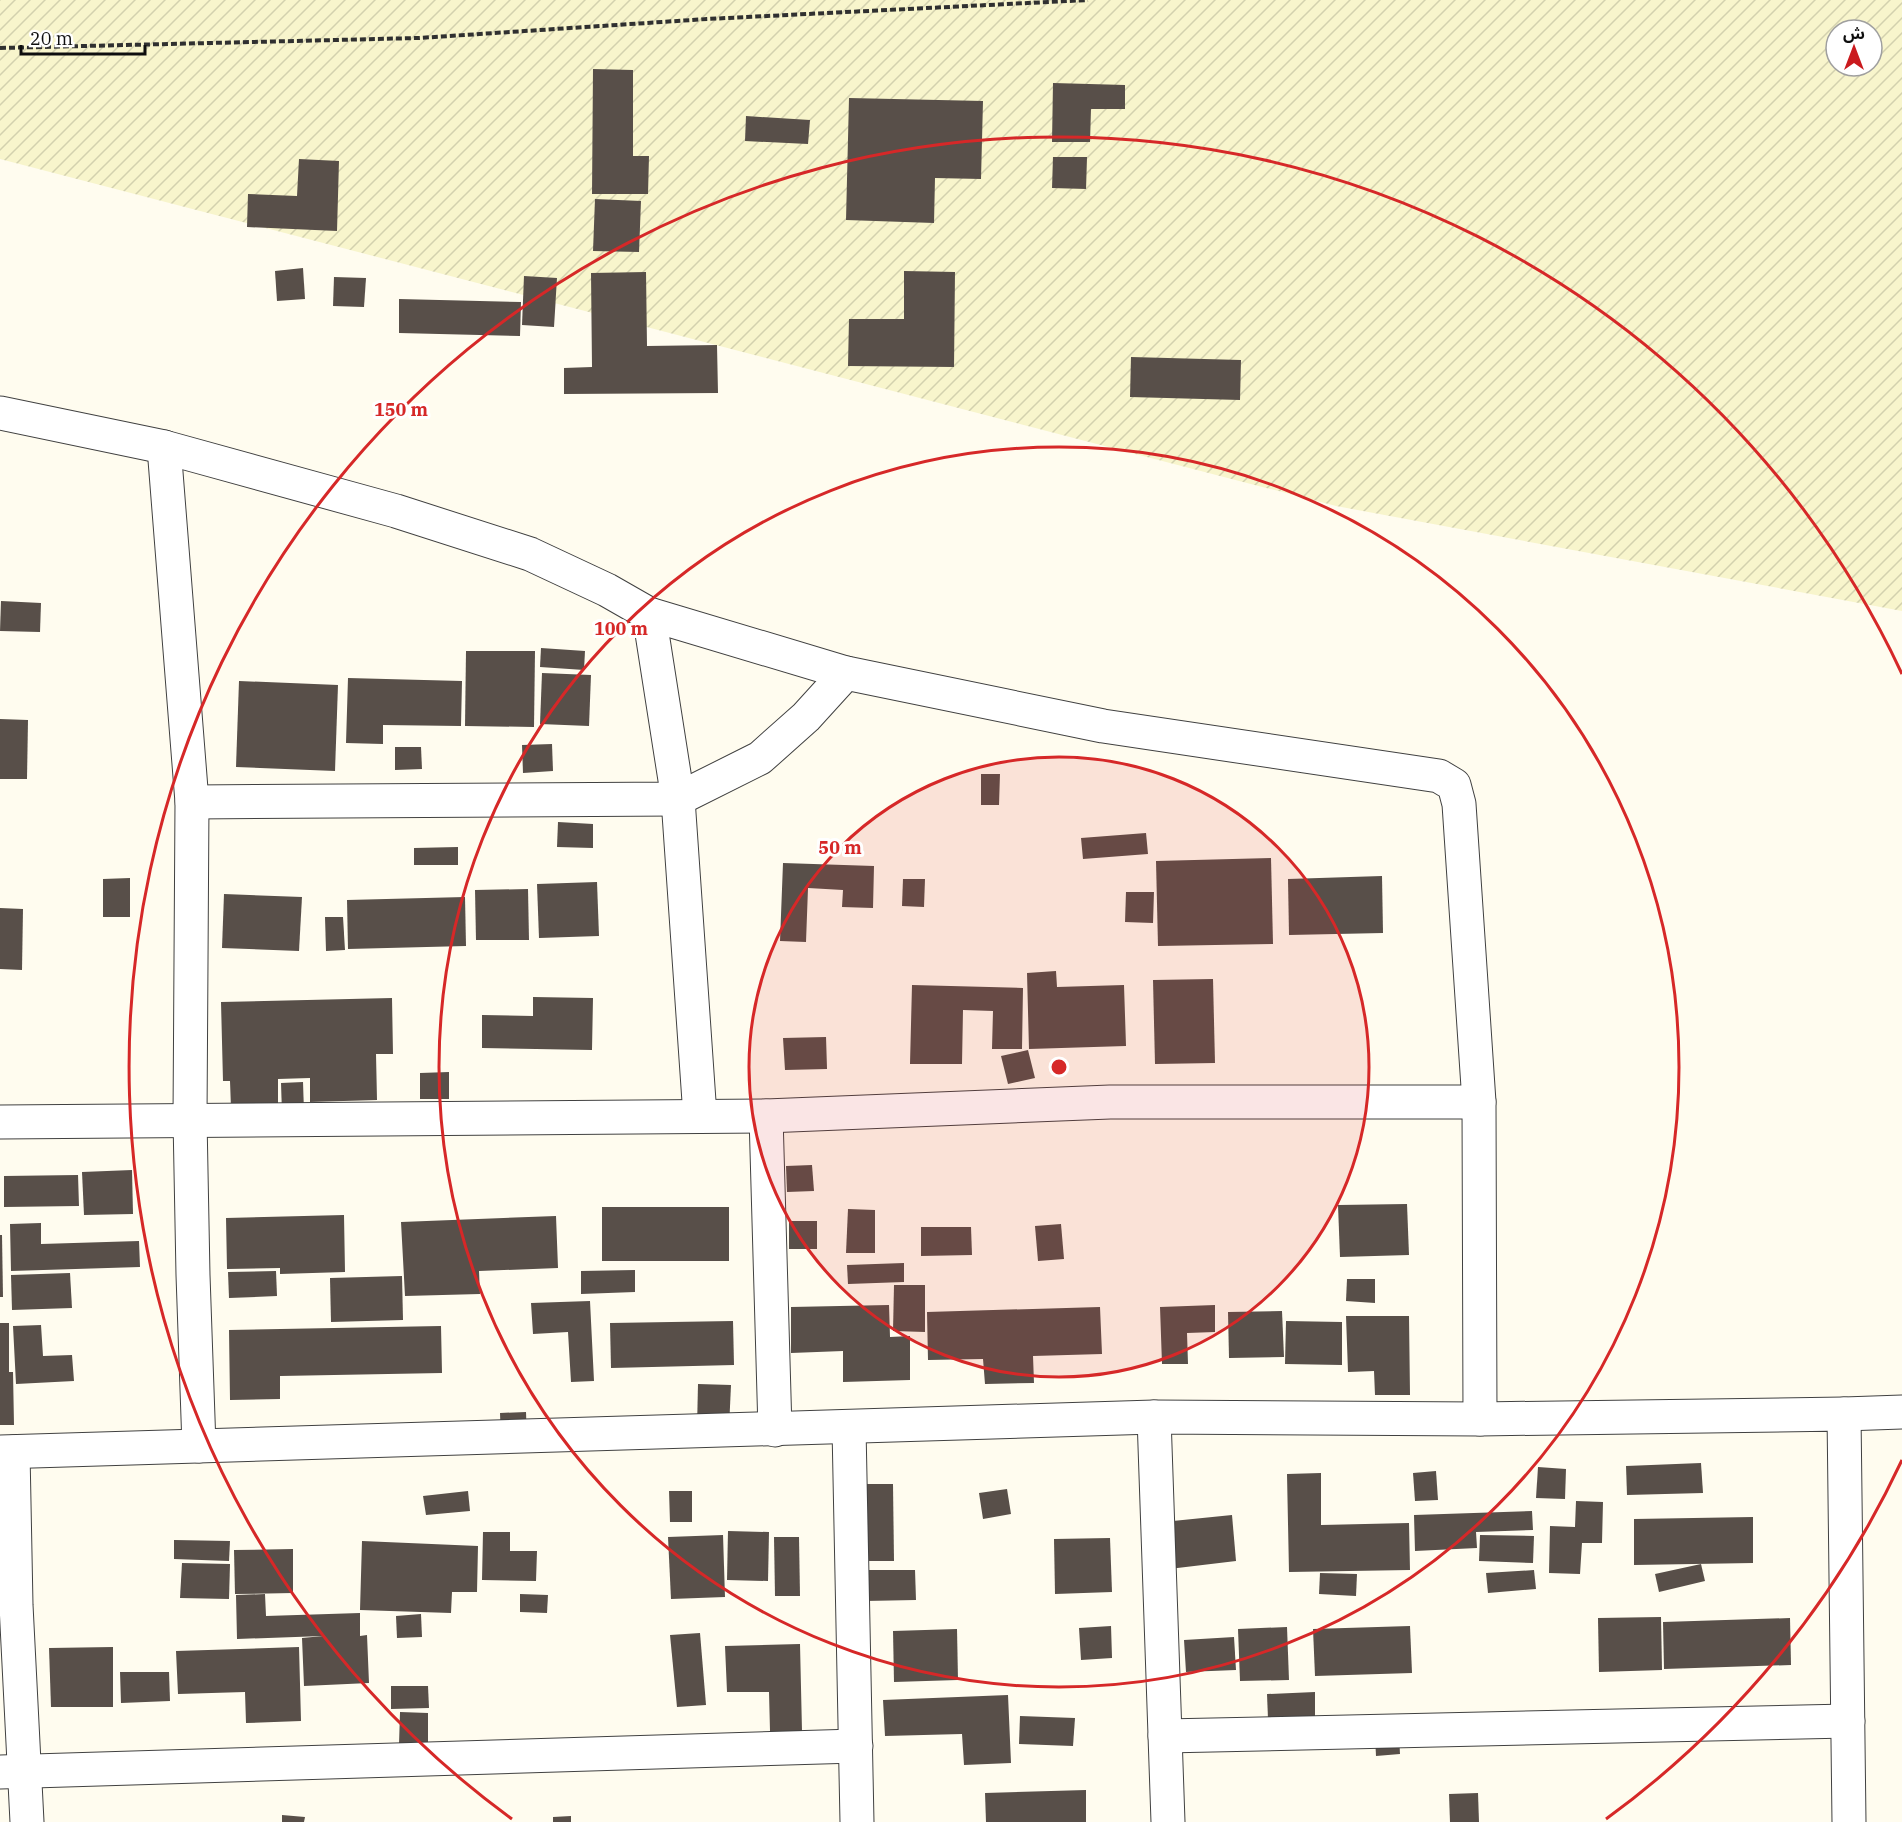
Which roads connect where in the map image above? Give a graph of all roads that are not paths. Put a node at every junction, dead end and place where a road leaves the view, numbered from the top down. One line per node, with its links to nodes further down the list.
1 (0, 413): 2 (street)
2 (165, 447): 3 (street); 6 (street)
3 (649, 614): 4 (street); 5 (street)
4 (846, 673): 5 (street); 7 (street)
5 (678, 799): 6 (street); 8 (street)
6 (192, 802): 10 (street)
7 (1479, 1102): 9 (street); 15 (street)
8 (700, 1116): 9 (street); 10 (street)
9 (766, 1116): 17 (street)
10 (190, 1119): 11 (street); 18 (street)
11 (0, 1122)
12 (1902, 1412): 13 (street)
13 (1844, 1414): 15 (street); 20 (street)
14 (1154, 1417): 15 (street); 16 (street); 21 (street)
15 (1480, 1419)
16 (849, 1428): 17 (street); 22 (street)
17 (776, 1430): 18 (street)
18 (199, 1446): 19 (street)
19 (6, 1452): 23 (street)
20 (1848, 1721): 21 (street); 27 (street)
21 (1166, 1736): 26 (street)
22 (856, 1746): 23 (street); 25 (street)
23 (13, 1772): 24 (street)
24 (27, 1822)
25 (857, 1822)
26 (1168, 1822)
27 (1849, 1822)

